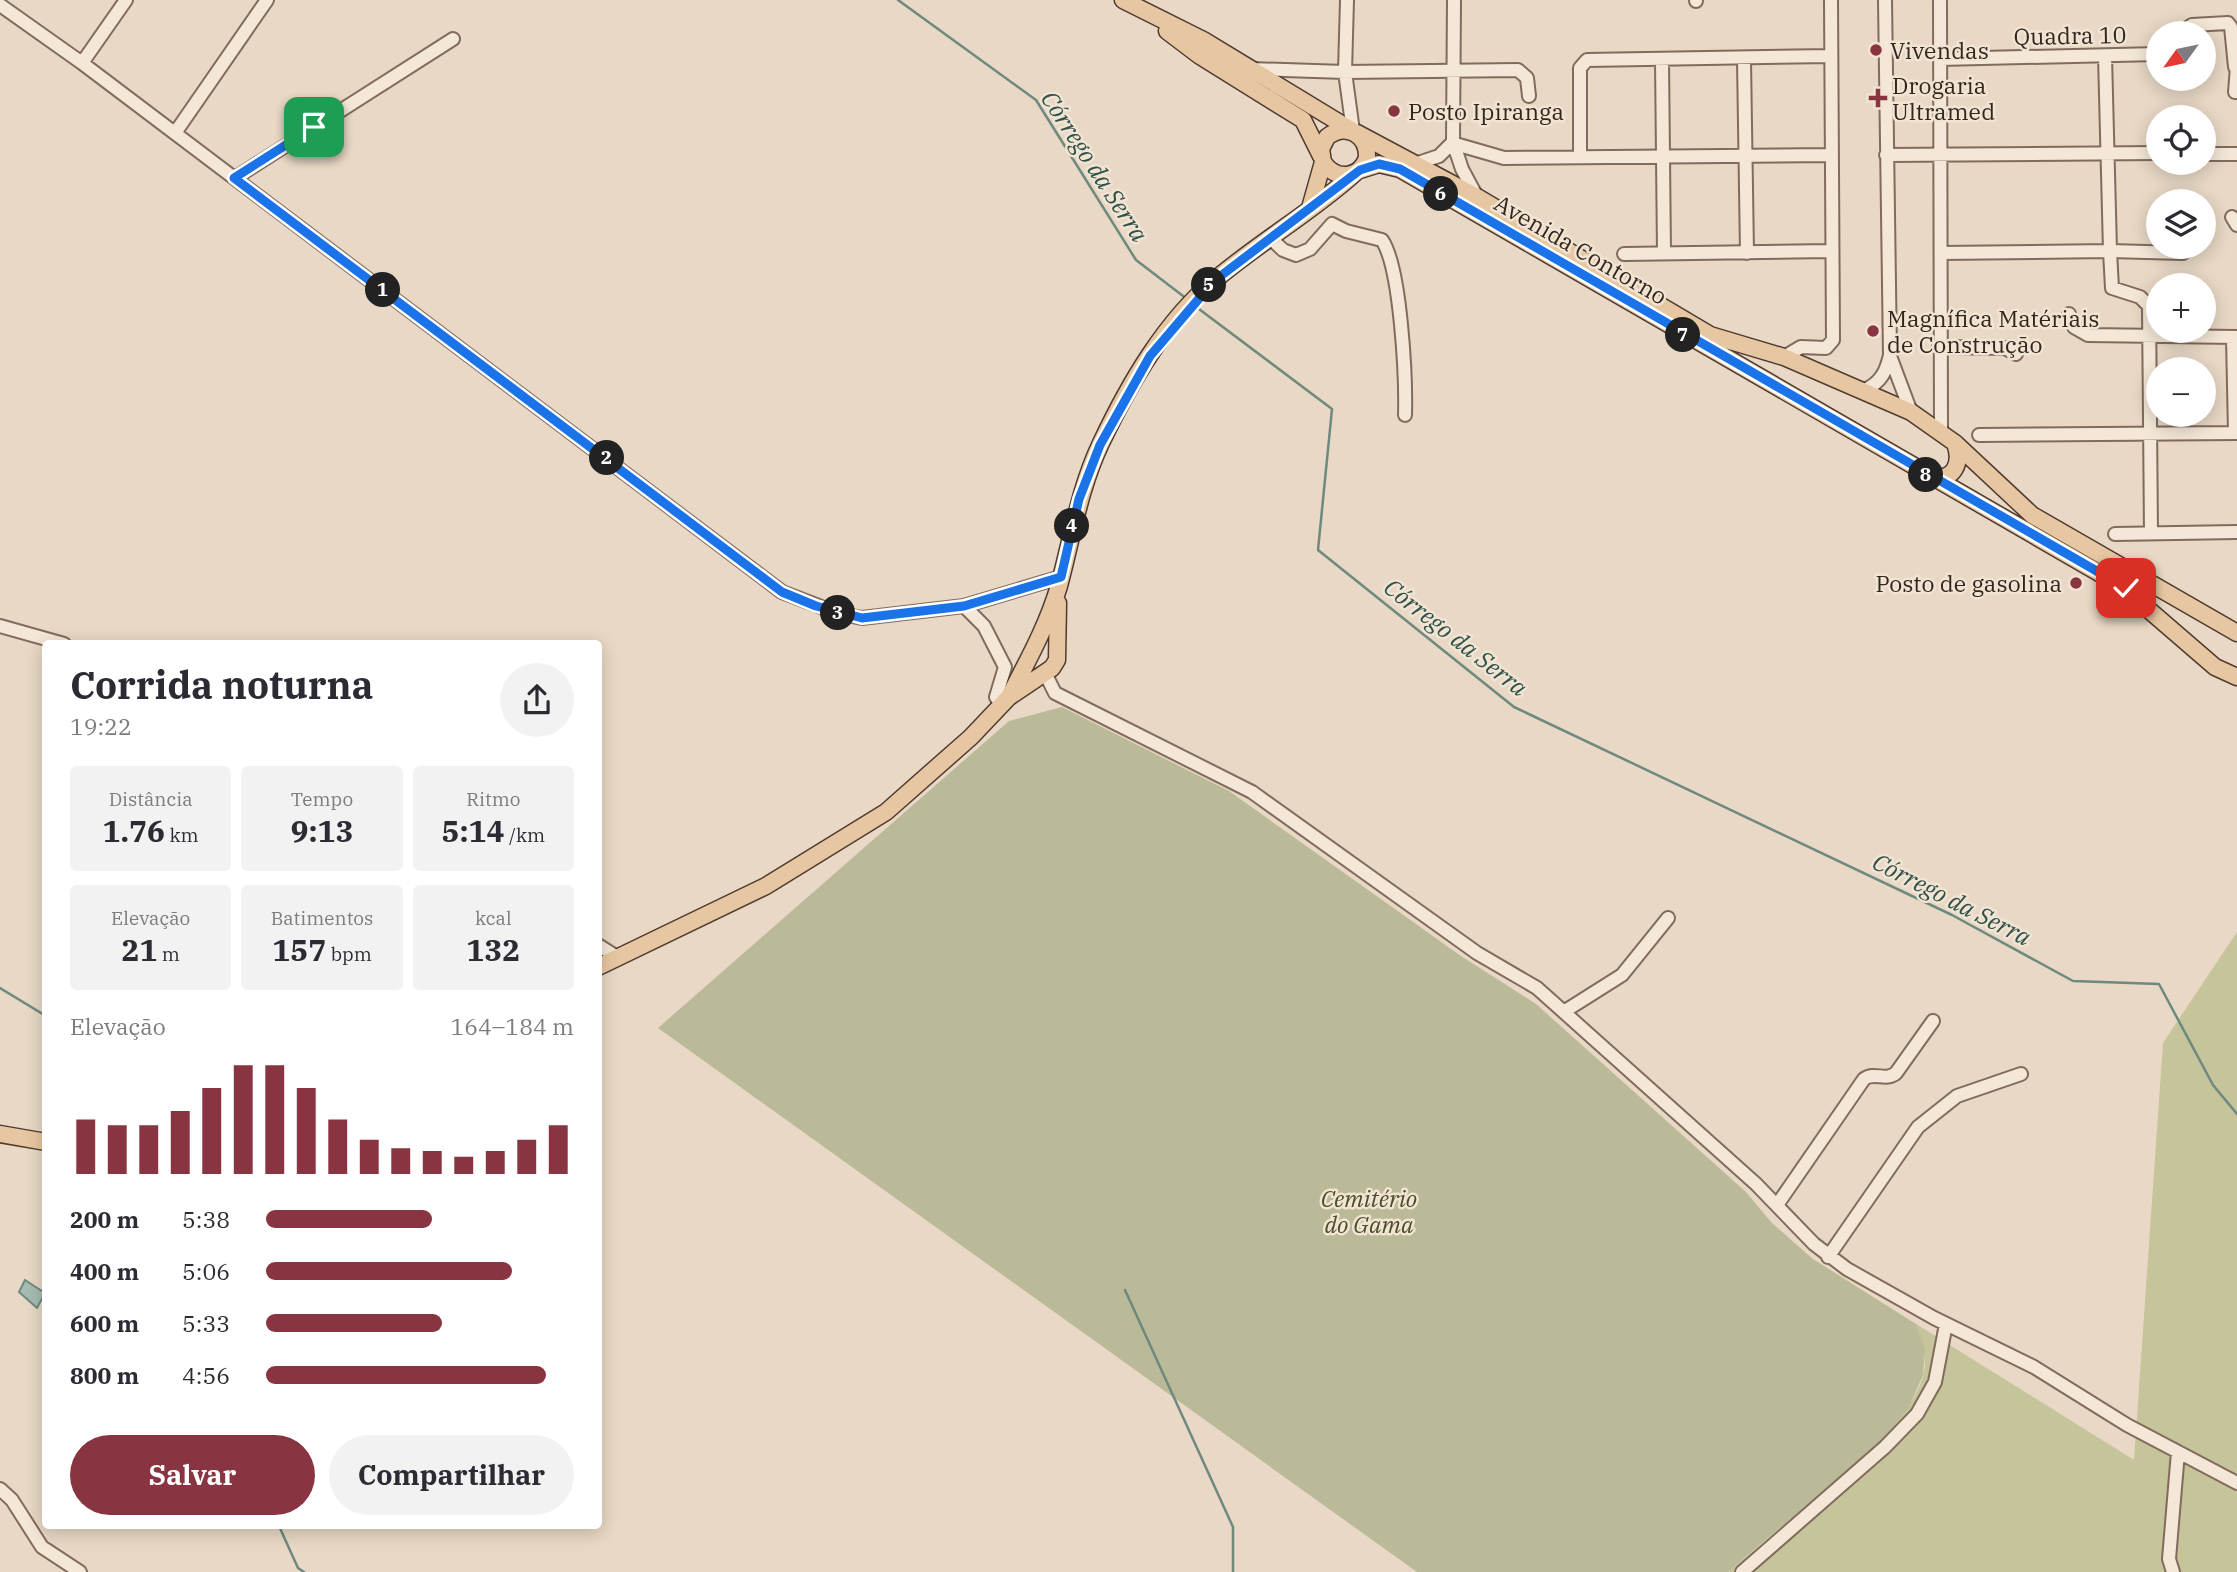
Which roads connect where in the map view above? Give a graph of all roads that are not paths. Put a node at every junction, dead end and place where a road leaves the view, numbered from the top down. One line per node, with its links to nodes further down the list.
1 (126, 0): 19 (street)
2 (267, 0): 27 (street)
3 (1123, 0): 10 (main road, Avenida Contorno)
4 (1347, 0): 23 (street)
5 (1454, 0): 22 (street)
6 (1831, 0): 14 (street)
7 (1885, 0): 34 (street)
8 (1940, 0): 16 (street)
9 (0, 5): 19 (street)
10 (1143, 12): 21 (main road, Avenida Contorno); 39 (main road, Avenida Contorno)
11 (2216, 24): 20 (street)
12 (453, 39): 42 (street)
13 (2146, 54): 15 (street, Quadra 10)
14 (1831, 56): 18 (street); 33 (street)
15 (2105, 56): 16 (street, Quadra 10); 29 (street)
16 (1940, 59): 35 (street)
17 (1662, 60): 18 (street); 36 (street); 37 (street)
18 (1744, 60): 38 (street)
19 (82, 63): 27 (street)
20 (2236, 67): 24 (street)
21 (1248, 68): 23 (street); 26 (main road, Avenida Contorno)
22 (1454, 71): 23 (street); 25 (street); 28 (street)
23 (1345, 72): 26 (street)
24 (2235, 92)
25 (1529, 96)
26 (1355, 132): 39 (main road); 40 (main road, Avenida Contorno); 41 (main road)
27 (175, 133): 42 (street)
28 (1453, 143): 36 (street); 40 (street); 43 (street)
29 (2108, 152): 30 (street); 35 (street); 47 (street)
30 (2146, 153)
31 (2216, 154): 32 (street)
32 (2237, 154)
33 (1831, 155): 38 (street); 46 (street)
34 (1886, 155): 35 (street); 61 (street)
35 (1940, 155): 51 (street)
36 (1580, 157): 37 (street)
37 (1664, 157): 38 (street); 49 (street)
38 (1746, 157): 50 (street)
39 (1322, 159): 41 (main road); 44 (main road)
40 (1418, 163): 43 (main road, Avenida Contorno)
41 (1358, 171): 44 (main road); 63 (main road, Avenida Contorno)
42 (234, 178): 81 (street)
43 (1477, 197): 62 (main road, Avenida Contorno)
44 (1310, 208): 45 (main road)
45 (1269, 237): 66 (street); 78 (main road)
46 (1831, 251): 50 (street); 62 (street)
47 (2110, 251): 48 (street); 51 (street); 53 (street)
48 (2146, 252)
49 (1664, 253): 50 (street); 52 (street)
50 (1747, 253)
51 (1941, 253): 59 (street)
52 (1624, 254)
53 (2146, 302)
54 (2068, 314): 55 (street)
55 (2146, 337)
56 (2216, 337): 57 (street)
57 (2235, 337): 69 (street)
58 (2150, 343): 68 (street)
59 (1939, 347): 60 (street); 67 (street)
60 (2016, 354)
61 (1890, 355): 64 (street); 65 (street)
62 (1784, 357): 63 (main road); 64 (main road, Avenida Contorno)
63 (1778, 390): 72 (main road, Avenida Contorno)
64 (1865, 390): 65 (main road, Avenida Contorno)
65 (1911, 412): 67 (main road, Avenida Contorno)
66 (1405, 415)
67 (1941, 432): 71 (main road, Avenida Contorno)
68 (2150, 433): 69 (street); 70 (street); 74 (street)
69 (2236, 433)
70 (1979, 435)
71 (1955, 443): 72 (main road); 76 (main road, Avenida Contorno)
72 (1929, 477): 77 (main road, Avenida Contorno)
73 (2237, 532): 74 (street)
74 (2151, 533): 75 (street)
75 (2115, 534)
76 (2069, 537): 77 (main road); 79 (main road, Avenida Contorno)
77 (2044, 541): 80 (main road, Avenida Contorno)
78 (1060, 581): 81 (street); 85 (main road); 86 (main road)
79 (2150, 584): 80 (main road); 83 (main road, Avenida Contorno)
80 (2126, 588): 88 (main road, Avenida Contorno)
81 (964, 606): 89 (street)
82 (0, 626): 84 (street)
83 (2237, 633)
84 (50, 640)
85 (1035, 650): 86 (main road); 87 (main road); 89 (main road)
86 (1057, 652): 87 (main road)
87 (1045, 673): 89 (main road); 94 (street)
88 (2237, 677)
89 (1005, 700): 92 (main road)
90 (1668, 918): 94 (street)
91 (602, 948): 92 (street)
92 (617, 957): 93 (main road)
93 (602, 965)
94 (1565, 1011): 99 (street)
95 (1933, 1021): 99 (street)
96 (2021, 1074): 100 (street)
97 (0, 1134): 98 (main road)
98 (42, 1141)
99 (1777, 1205): 100 (street)
100 (1828, 1256): 101 (street)
101 (1945, 1324): 102 (street); 106 (street)
102 (2178, 1452): 103 (street); 107 (street)
103 (2237, 1483)
104 (0, 1489): 105 (street)
105 (80, 1572)
106 (1742, 1572)
107 (2173, 1572)

